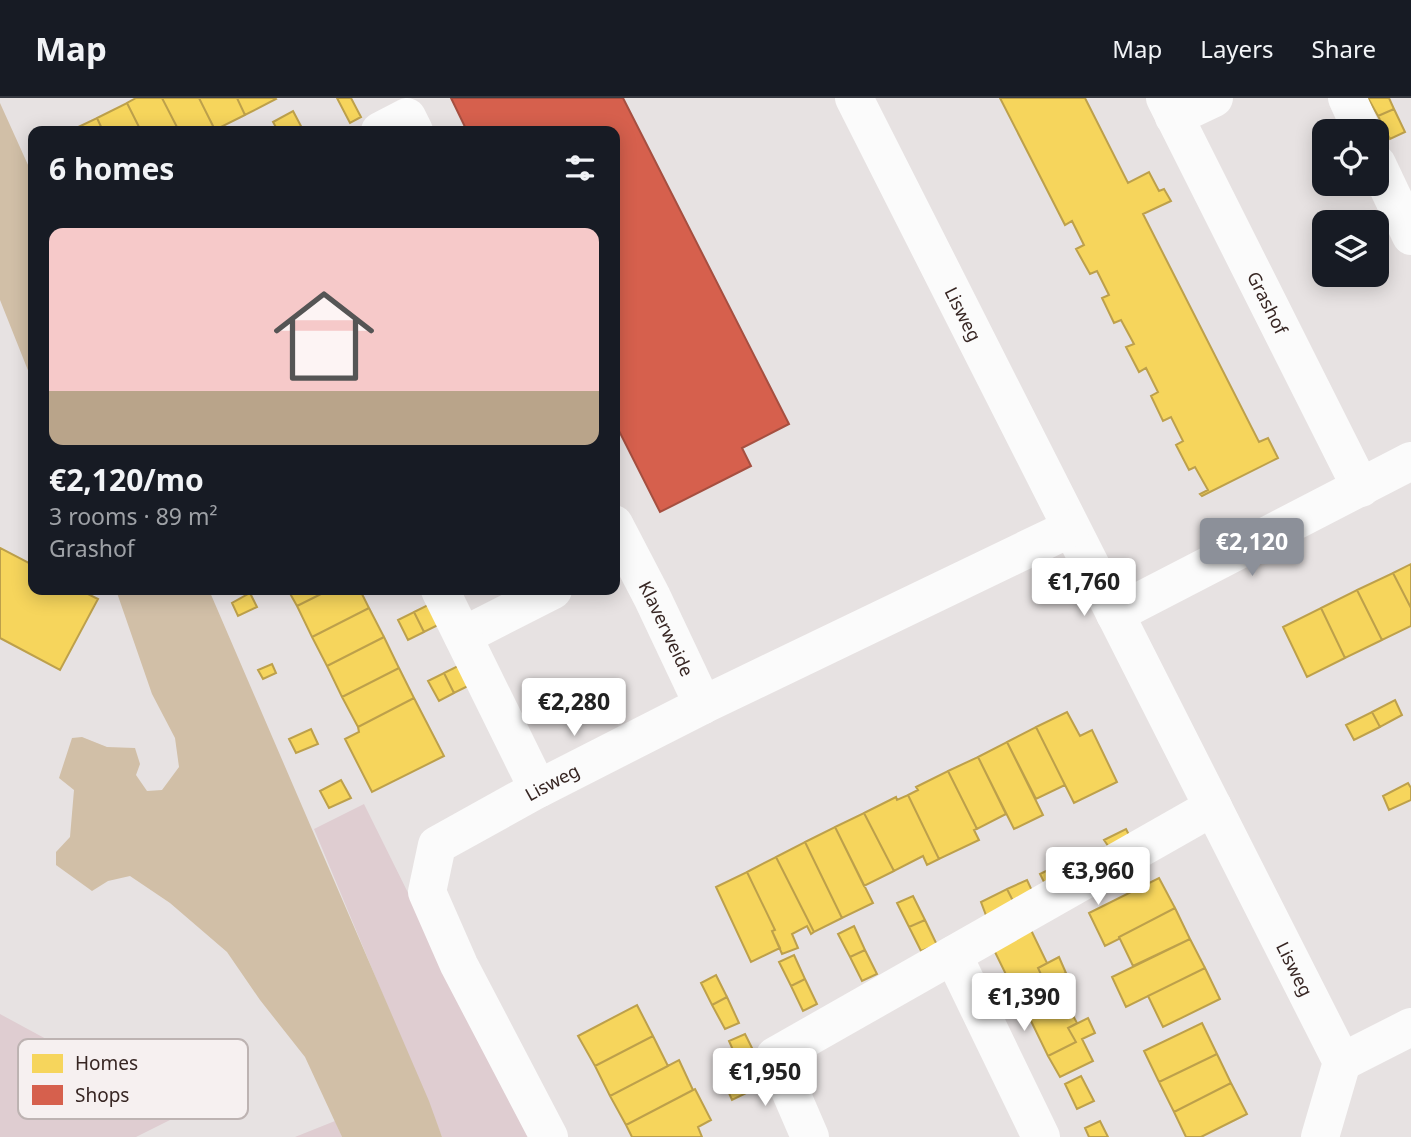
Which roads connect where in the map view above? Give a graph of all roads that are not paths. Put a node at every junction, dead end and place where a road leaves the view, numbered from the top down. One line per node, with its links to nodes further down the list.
1 (854, 98): 10 (street, Lisweg)
2 (1214, 98): 4 (street, Grashof)
3 (1347, 98): 5 (street)
4 (1169, 107): 9 (street, Grashof)
5 (1357, 119)
6 (1389, 189): 7 (street)
7 (1411, 236)
8 (1411, 461): 9 (street)
9 (1361, 488): 14 (street)
10 (1071, 527): 14 (street, Lisweg); 16 (street, Lisweg)
11 (620, 547): 16 (street, Klaverweide)
12 (442, 595): 15 (street)
13 (543, 595): 15 (street)
14 (1115, 614): 18 (street, Lisweg)
15 (463, 636): 17 (street)
16 (703, 705): 17 (street, Lisweg)
17 (538, 789): 22 (street, Lisweg)
18 (1213, 807): 19 (street); 21 (street, Lisweg)
19 (953, 955): 23 (street); 24 (street)
20 (1411, 1027): 21 (street)
21 (1342, 1062): 25 (street)
22 (549, 1137)
23 (810, 1137)
24 (1041, 1137)
25 (1320, 1137)

